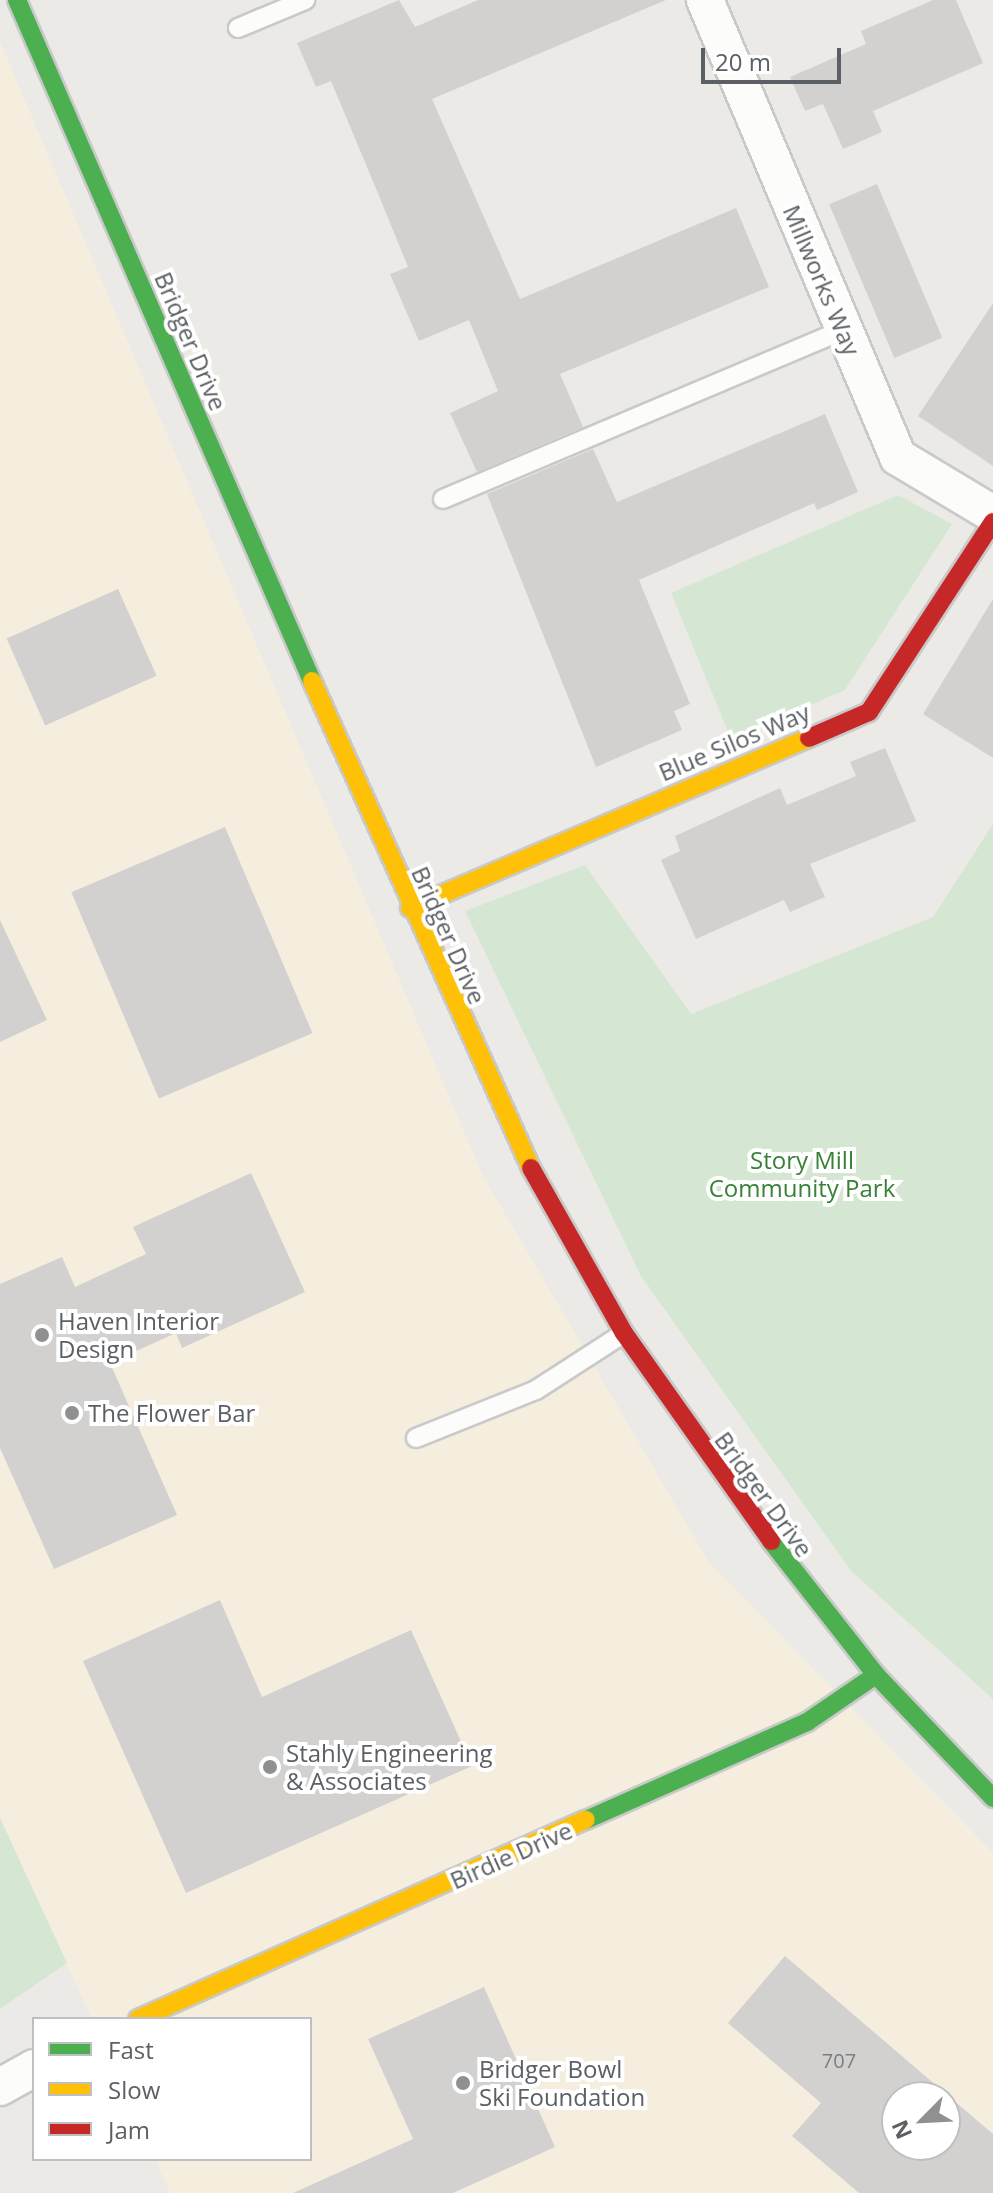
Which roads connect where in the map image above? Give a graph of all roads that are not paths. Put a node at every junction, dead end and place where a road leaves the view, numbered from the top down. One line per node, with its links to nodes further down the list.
1 (17, 0): 9 (main road, Bridger Drive)
2 (305, 0): 4 (lane)
3 (705, 0): 5 (street, Millworks Way)
4 (238, 28)
5 (843, 330): 6 (lane); 7 (street, Millworks Way)
6 (443, 499)
7 (993, 514)
8 (993, 522): 9 (main road, Blue Silos Way)
9 (410, 908): 10 (main road, Bridger Drive)
10 (624, 1333): 11 (lane); 12 (main road, Bridger Drive)
11 (416, 1438)
12 (876, 1675): 13 (main road, Bridger Drive); 14 (main road, Birdie Drive)
13 (993, 1798)
14 (143, 2017)
15 (32, 2069): 16 (street)
16 (0, 2087)

